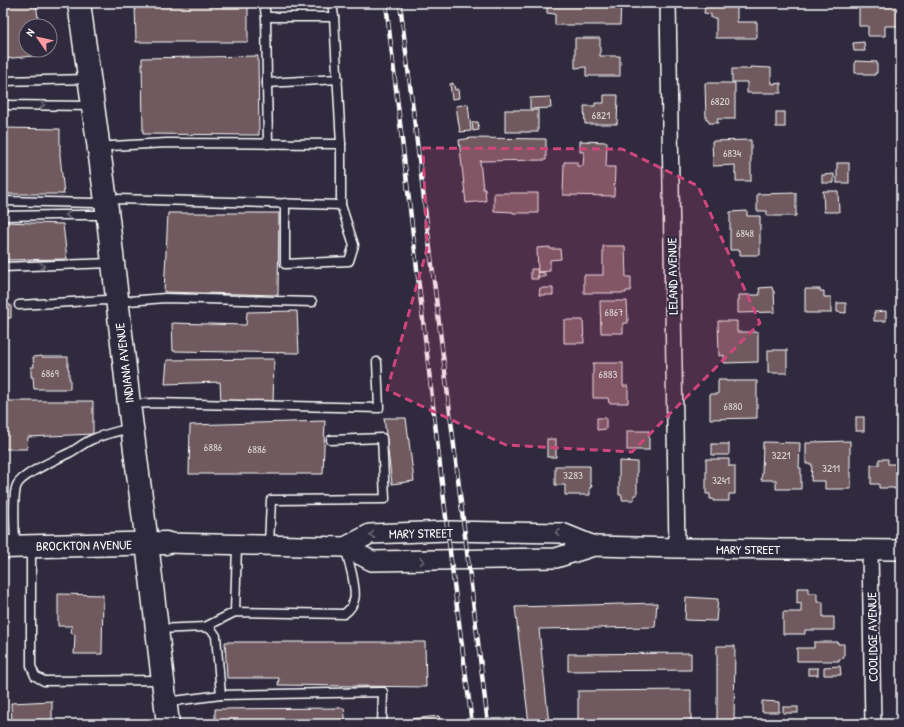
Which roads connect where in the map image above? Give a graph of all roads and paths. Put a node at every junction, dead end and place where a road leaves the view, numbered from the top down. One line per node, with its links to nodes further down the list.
1 (79, 3): 7 (main road, INDIANA AVENUE)
2 (264, 3): 5 (lane)
3 (332, 3): 6 (lane)
4 (668, 3): 36 (street, LELAND AVENUE)
5 (266, 17): 6 (lane); 10 (lane)
6 (334, 17): 8 (lane)
7 (88, 79): 9 (lane); 12 (main road, INDIANA AVENUE)
8 (338, 79): 10 (lane); 14 (lane)
9 (3, 81)
10 (267, 82): 13 (lane)
11 (3, 105): 12 (lane, one-way to 12)
12 (88, 106): 15 (main road, INDIANA AVENUE)
13 (268, 144): 14 (lane); 15 (lane)
14 (341, 144): 18 (lane)
15 (99, 149): 19 (main road, INDIANA AVENUE)
16 (3, 201): 19 (lane)
17 (285, 203): 18 (lane); 18 (lane); 19 (lane)
18 (341, 205)
19 (102, 206): 20 (lane, one-way to 20); 21 (main road, INDIANA AVENUE)
20 (3, 216)
21 (112, 263): 22 (lane, one-way to 21); 23 (main road, INDIANA AVENUE)
22 (3, 267)
23 (116, 300): 24 (lane); 25 (lane); 27 (main road, INDIANA AVENUE)
24 (312, 302)
25 (19, 306)
26 (377, 362): 27 (lane)
27 (129, 404): 28 (main road, INDIANA AVENUE)
28 (132, 428): 30 (main road, INDIANA AVENUE); 34 (lane)
29 (331, 440): 32 (lane)
30 (156, 543): 31 (street, MARY STREET); 34 (main road, BROCKTON AVENUE); 41 (main road, INDIANA AVENUE)
31 (237, 545): 32 (street, MARY STREET); 39 (lane)
32 (269, 545): 35 (street, MARY STREET)
33 (594, 546): 35 (street, MARY STREET, one-way to 33); 35 (street, MARY STREET, one-way to 35); 36 (street, MARY STREET)
34 (16, 547): 42 (lane)
35 (345, 547): 39 (lane)
36 (677, 548): 37 (street, MARY STREET)
37 (870, 550): 38 (street, MARY STREET); 47 (street, COOLIDGE AVENUE)
38 (901, 550)
39 (235, 612): 40 (lane)
40 (205, 627): 41 (lane); 43 (lane)
41 (157, 630): 42 (main road, INDIANA AVENUE)
42 (162, 680): 44 (main road, INDIANA AVENUE)
43 (221, 695): 44 (lane); 46 (lane)
44 (165, 702): 45 (main road, INDIANA AVENUE)
45 (168, 724)
46 (382, 724)
47 (873, 724)

